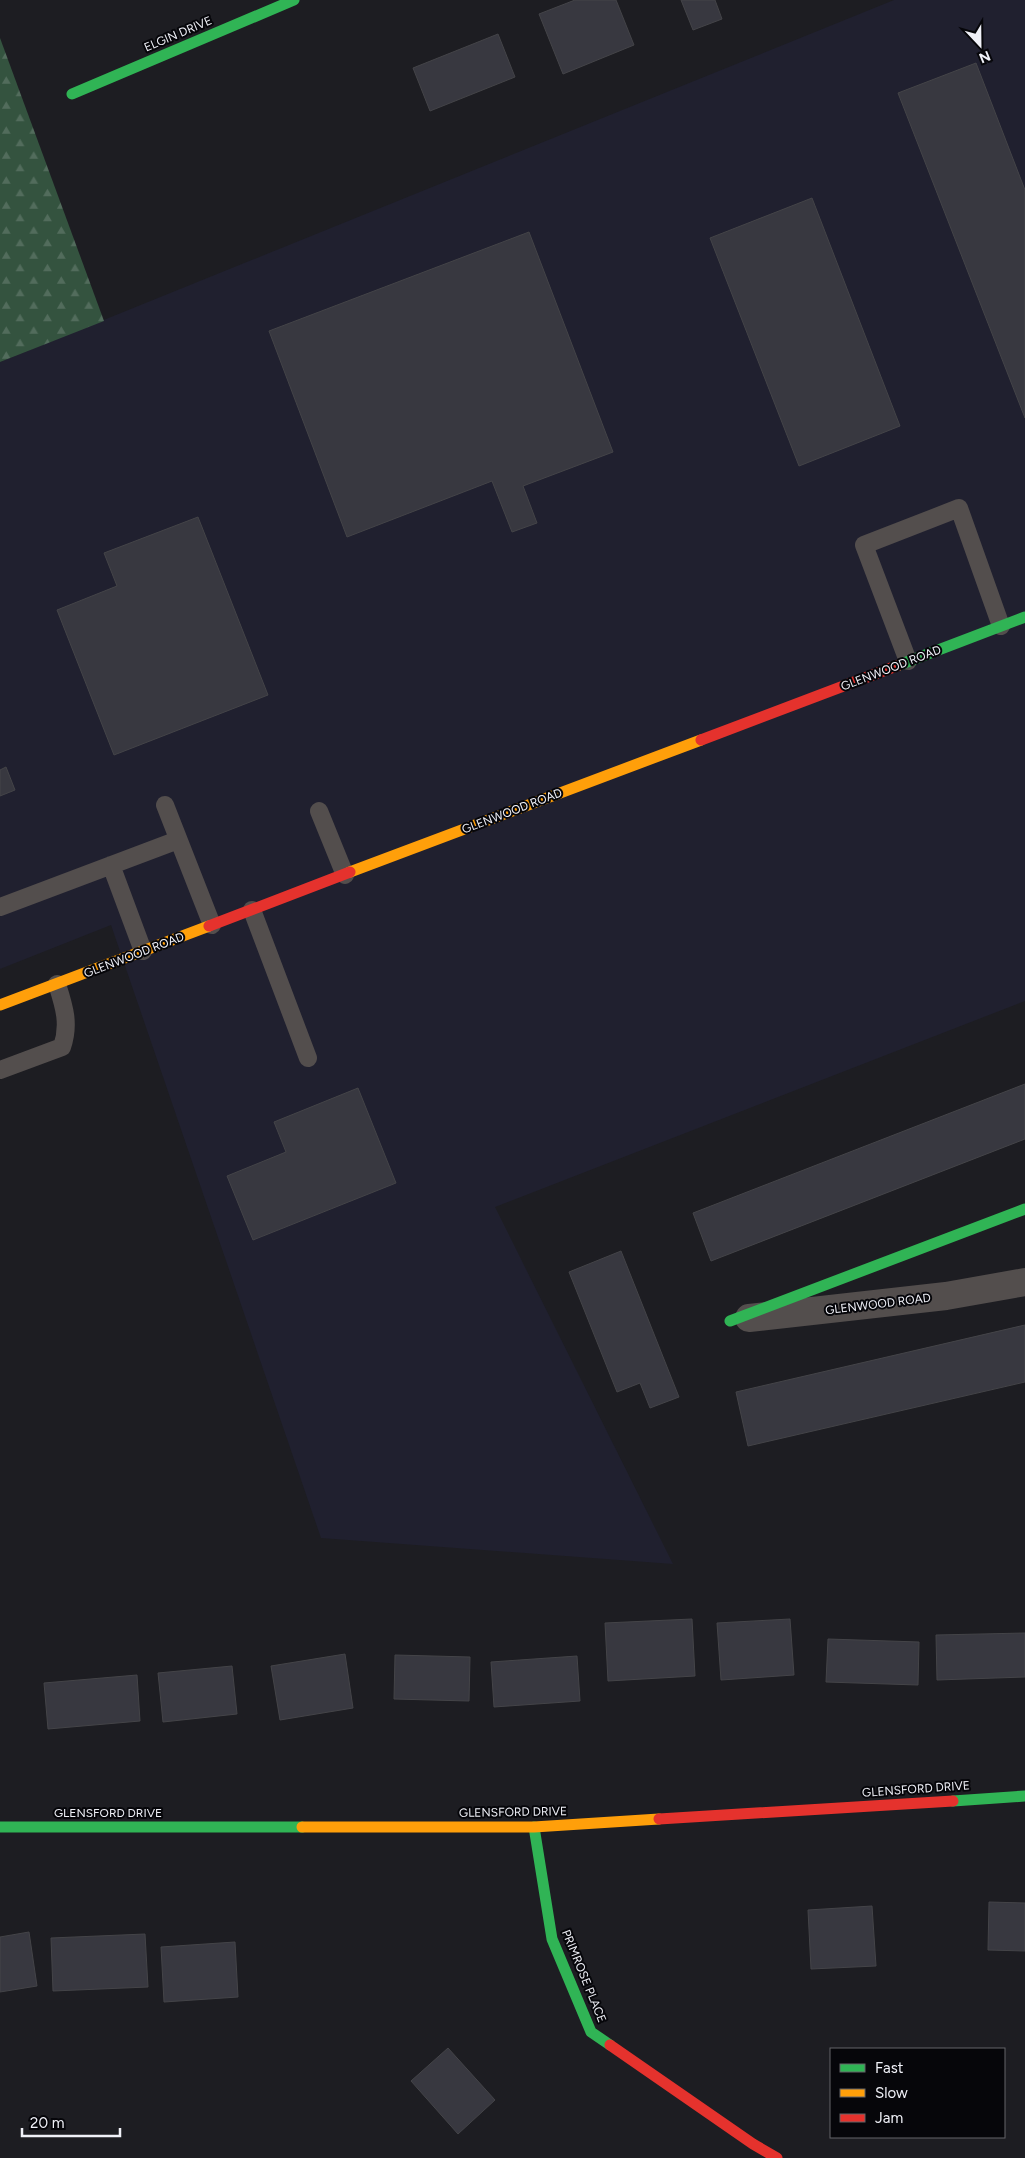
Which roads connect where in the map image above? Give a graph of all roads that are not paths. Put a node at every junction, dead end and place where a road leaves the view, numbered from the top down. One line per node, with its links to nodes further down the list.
1 (294, 0): 2 (street, ELGIN DRIVE)
2 (72, 94)
3 (1025, 617): 4 (street, GLENWOOD ROAD)
4 (1001, 626): 5 (street, GLENWOOD ROAD); 5 (lane)
5 (908, 661): 10 (street, GLENWOOD ROAD)
6 (165, 805): 8 (lane)
7 (319, 811): 10 (lane)
8 (178, 840): 9 (lane); 13 (lane)
9 (111, 865): 11 (lane); 14 (lane)
10 (345, 875): 12 (street, GLENWOOD ROAD)
11 (0, 907)
12 (252, 910): 13 (street, GLENWOOD ROAD); 17 (lane)
13 (212, 925): 14 (street, GLENWOOD ROAD)
14 (143, 951): 15 (street, GLENWOOD ROAD)
15 (57, 984): 16 (street, GLENWOOD ROAD); 18 (lane)
16 (0, 1005)
17 (308, 1058)
18 (0, 1070)
19 (1025, 1209): 21 (street)
20 (1025, 1282): 21 (street, GLENWOOD ROAD)
21 (730, 1320)
22 (1025, 1796): 24 (street, GLENSFORD DRIVE)
23 (0, 1827): 24 (street, GLENSFORD DRIVE)
24 (534, 1827): 25 (street, PRIMROSE PLACE)
25 (777, 2158)

